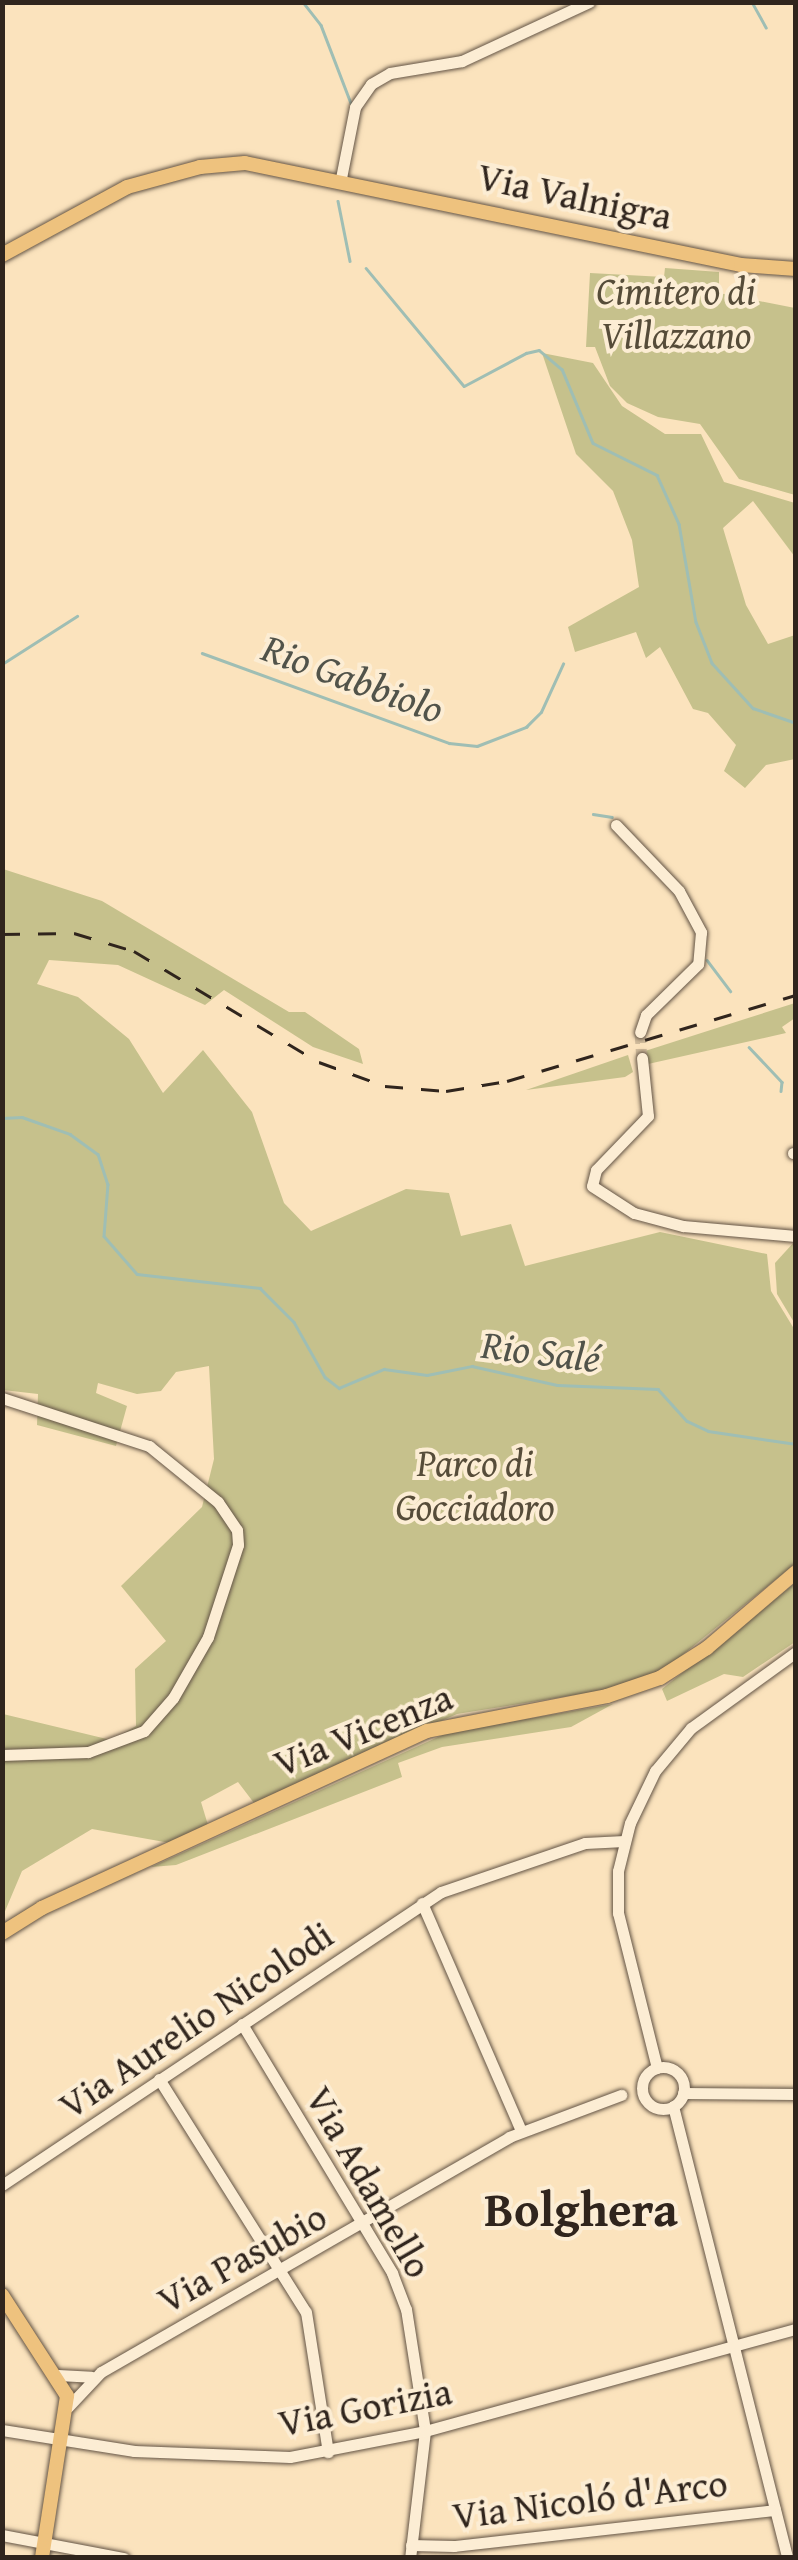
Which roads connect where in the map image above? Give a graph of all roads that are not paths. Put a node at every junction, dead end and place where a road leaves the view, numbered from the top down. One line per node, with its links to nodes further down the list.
1 (588, 2): 2 (street)
2 (342, 178): 3 (main road, Via Valnigra); 4 (main road, Via Valnigra)
3 (2, 255)
4 (796, 269)
5 (616, 825): 6 (street)
6 (640, 1032)
7 (642, 1058): 8 (street)
8 (796, 1236)
9 (2, 1398): 12 (street)
10 (796, 1572): 15 (main road, Via Vicenza)
11 (796, 1652): 13 (street)
12 (2, 1756)
13 (624, 1842): 14 (street, Via Aurelio Nicolodi); 17 (street)
14 (422, 1903): 16 (street, Via Aurelio Nicolodi); 23 (street)
15 (2, 1933)
16 (242, 2024): 18 (street, Via Aurelio Nicolodi); 25 (street, Via Adamello)
17 (657, 2068): 19 (street); 20 (street)
18 (159, 2079): 24 (street, Via Aurelio Nicolodi); 26 (street)
19 (643, 2083): 22 (street); 23 (street, Via Pasubio)
20 (684, 2093): 21 (street); 22 (street)
21 (796, 2094)
22 (673, 2106): 29 (street)
23 (522, 2131): 25 (street, Via Pasubio)
24 (2, 2185)
25 (364, 2224): 26 (street, Via Pasubio); 34 (street, Via Adamello)
26 (282, 2270): 31 (street, Via Pasubio); 36 (street)
27 (2, 2294): 30 (main road)
28 (796, 2329): 29 (street, Via Gorizia)
29 (734, 2349): 34 (street, Via Gorizia); 37 (street)
30 (58, 2374): 31 (street); 32 (main road)
31 (94, 2376): 32 (street, Via Pasubio)
32 (68, 2407): 35 (main road)
33 (2, 2430): 35 (street, Via Gorizia)
34 (425, 2431): 36 (street, Via Gorizia); 40 (street, Via Adamello)
35 (64, 2440): 36 (street, Via Gorizia); 39 (main road)
36 (328, 2452)
37 (775, 2510): 40 (street, Via Nicoló d'Arco); 42 (street)
38 (2, 2535): 39 (street)
39 (44, 2550): 41 (street)
40 (411, 2551)
41 (124, 2558)
42 (787, 2558)

